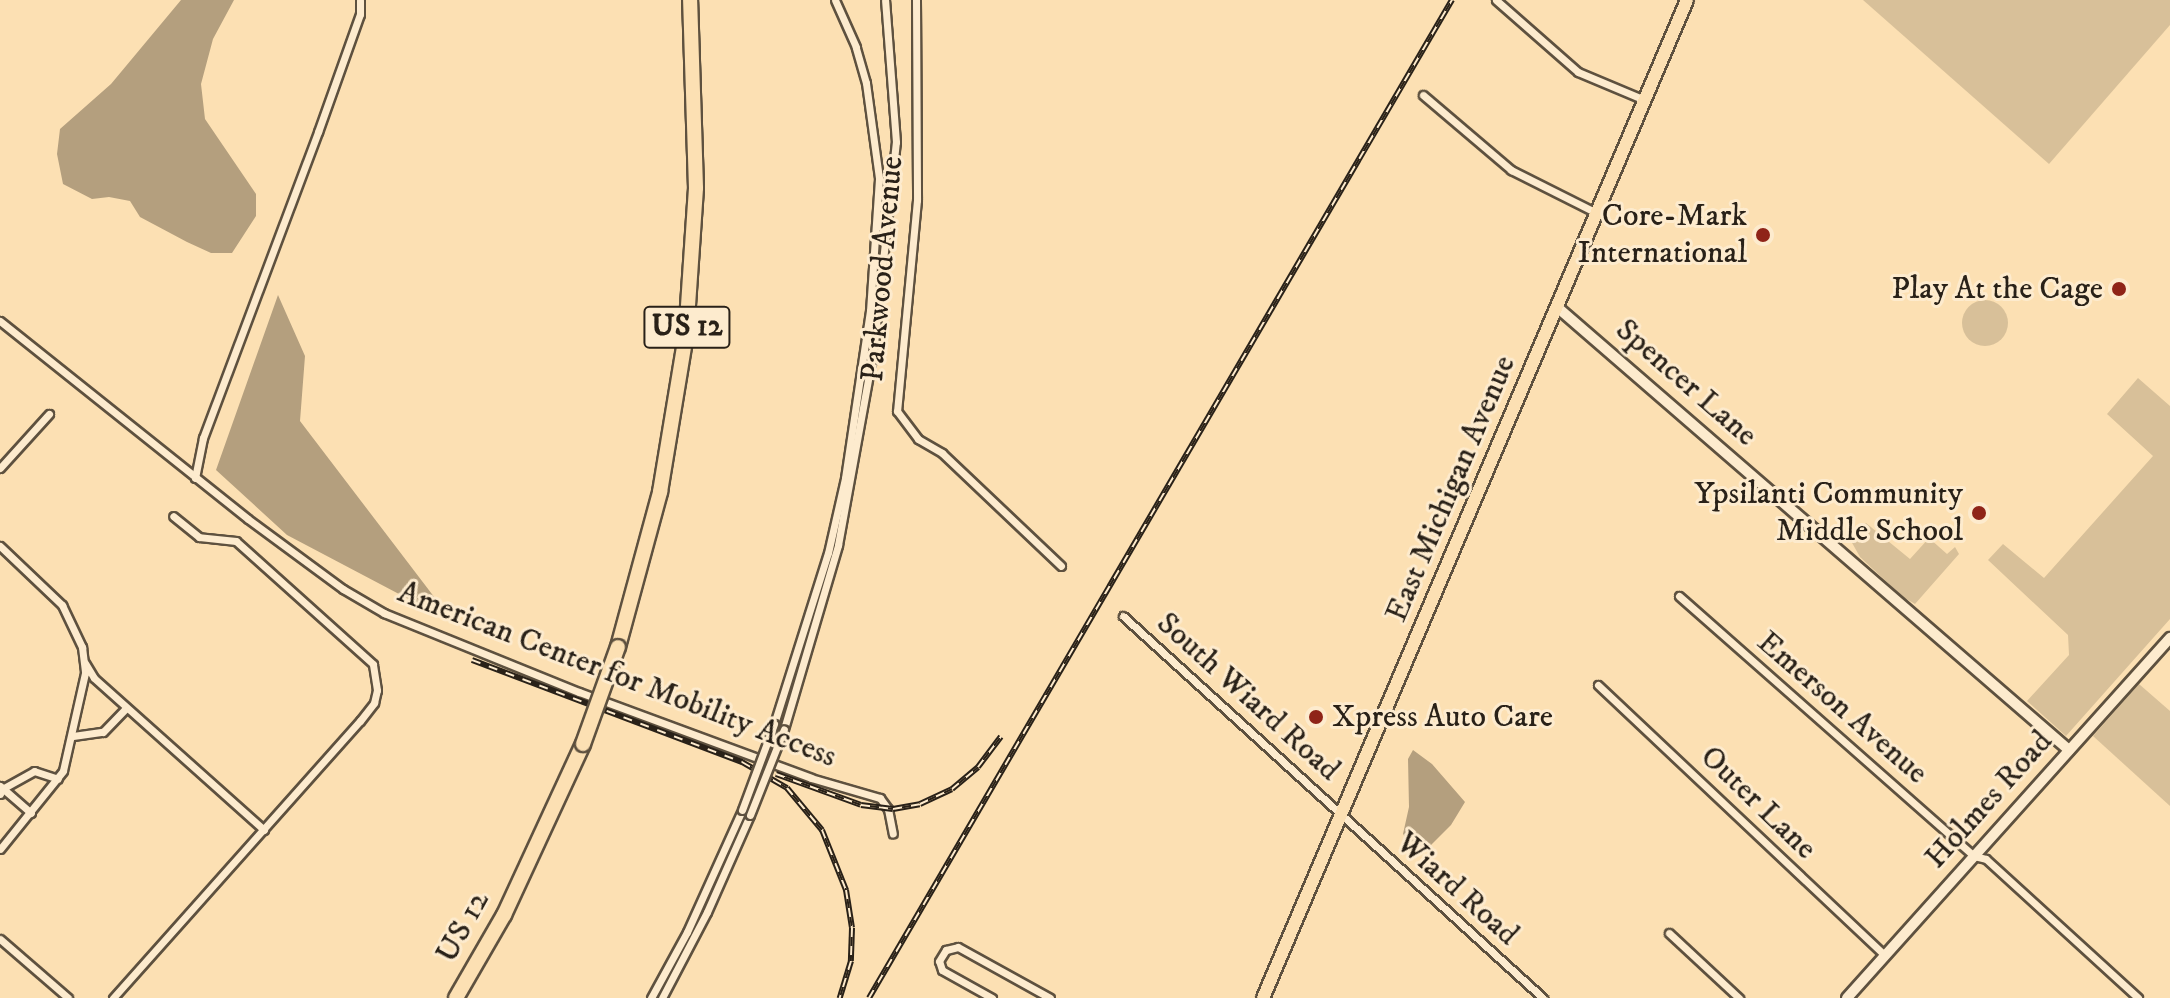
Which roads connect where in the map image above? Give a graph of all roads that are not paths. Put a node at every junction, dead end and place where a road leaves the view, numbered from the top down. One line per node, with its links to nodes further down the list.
1 (360, 0): 15 (street)
2 (690, 0): 41 (highway, US 12 / US 12, bridge)
3 (835, 0): 42 (street, bridge)
4 (885, 0): 43 (street, bridge)
5 (916, 0): 18 (street, Parkwood Avenue)
6 (1496, 0): 9 (street)
7 (1687, 0): 9 (main road, East Michigan Avenue)
8 (1423, 95): 10 (street)
9 (1645, 100): 10 (main road, East Michigan Avenue)
10 (1597, 213): 11 (main road, East Michigan Avenue)
11 (1557, 307): 26 (street, Spencer Lane); 30 (main road, East Michigan Avenue)
12 (0, 321): 15 (street, American Center for Mobility Access)
13 (49, 414): 14 (street)
14 (0, 468)
15 (195, 478): 32 (street, American Center for Mobility Access)
16 (173, 516): 31 (street)
17 (0, 546): 22 (street)
18 (1061, 566)
19 (1679, 596): 34 (street, Emerson Avenue)
20 (1123, 616): 30 (street, South Wiard Road)
21 (2170, 638): 26 (street, Holmes Road)
22 (83, 659): 24 (street); 25 (street)
23 (1598, 685): 37 (street, Outer Lane)
24 (126, 708): 25 (street); 31 (street)
25 (73, 736): 27 (street)
26 (2069, 750): 34 (street, Holmes Road)
27 (58, 779): 28 (street); 29 (street)
28 (1, 790): 29 (street)
29 (31, 813): 33 (street)
30 (1339, 816): 38 (main road, East Michigan Avenue); 46 (street, Wiard Road)
31 (264, 830): 40 (street)
32 (893, 834)
33 (0, 849)
34 (1974, 856): 37 (street, Holmes Road); 49 (street, Emerson Avenue)
35 (1669, 933): 47 (street)
36 (0, 939): 39 (street)
37 (1885, 955): 48 (street, Holmes Road)
38 (1268, 996)
39 (68, 998)
40 (113, 998)
41 (456, 998)
42 (651, 998)
43 (662, 998)
44 (992, 998): 45 (street)
45 (1050, 998)
46 (1543, 998)
47 (1739, 998)
48 (1847, 998)
49 (2138, 998)

